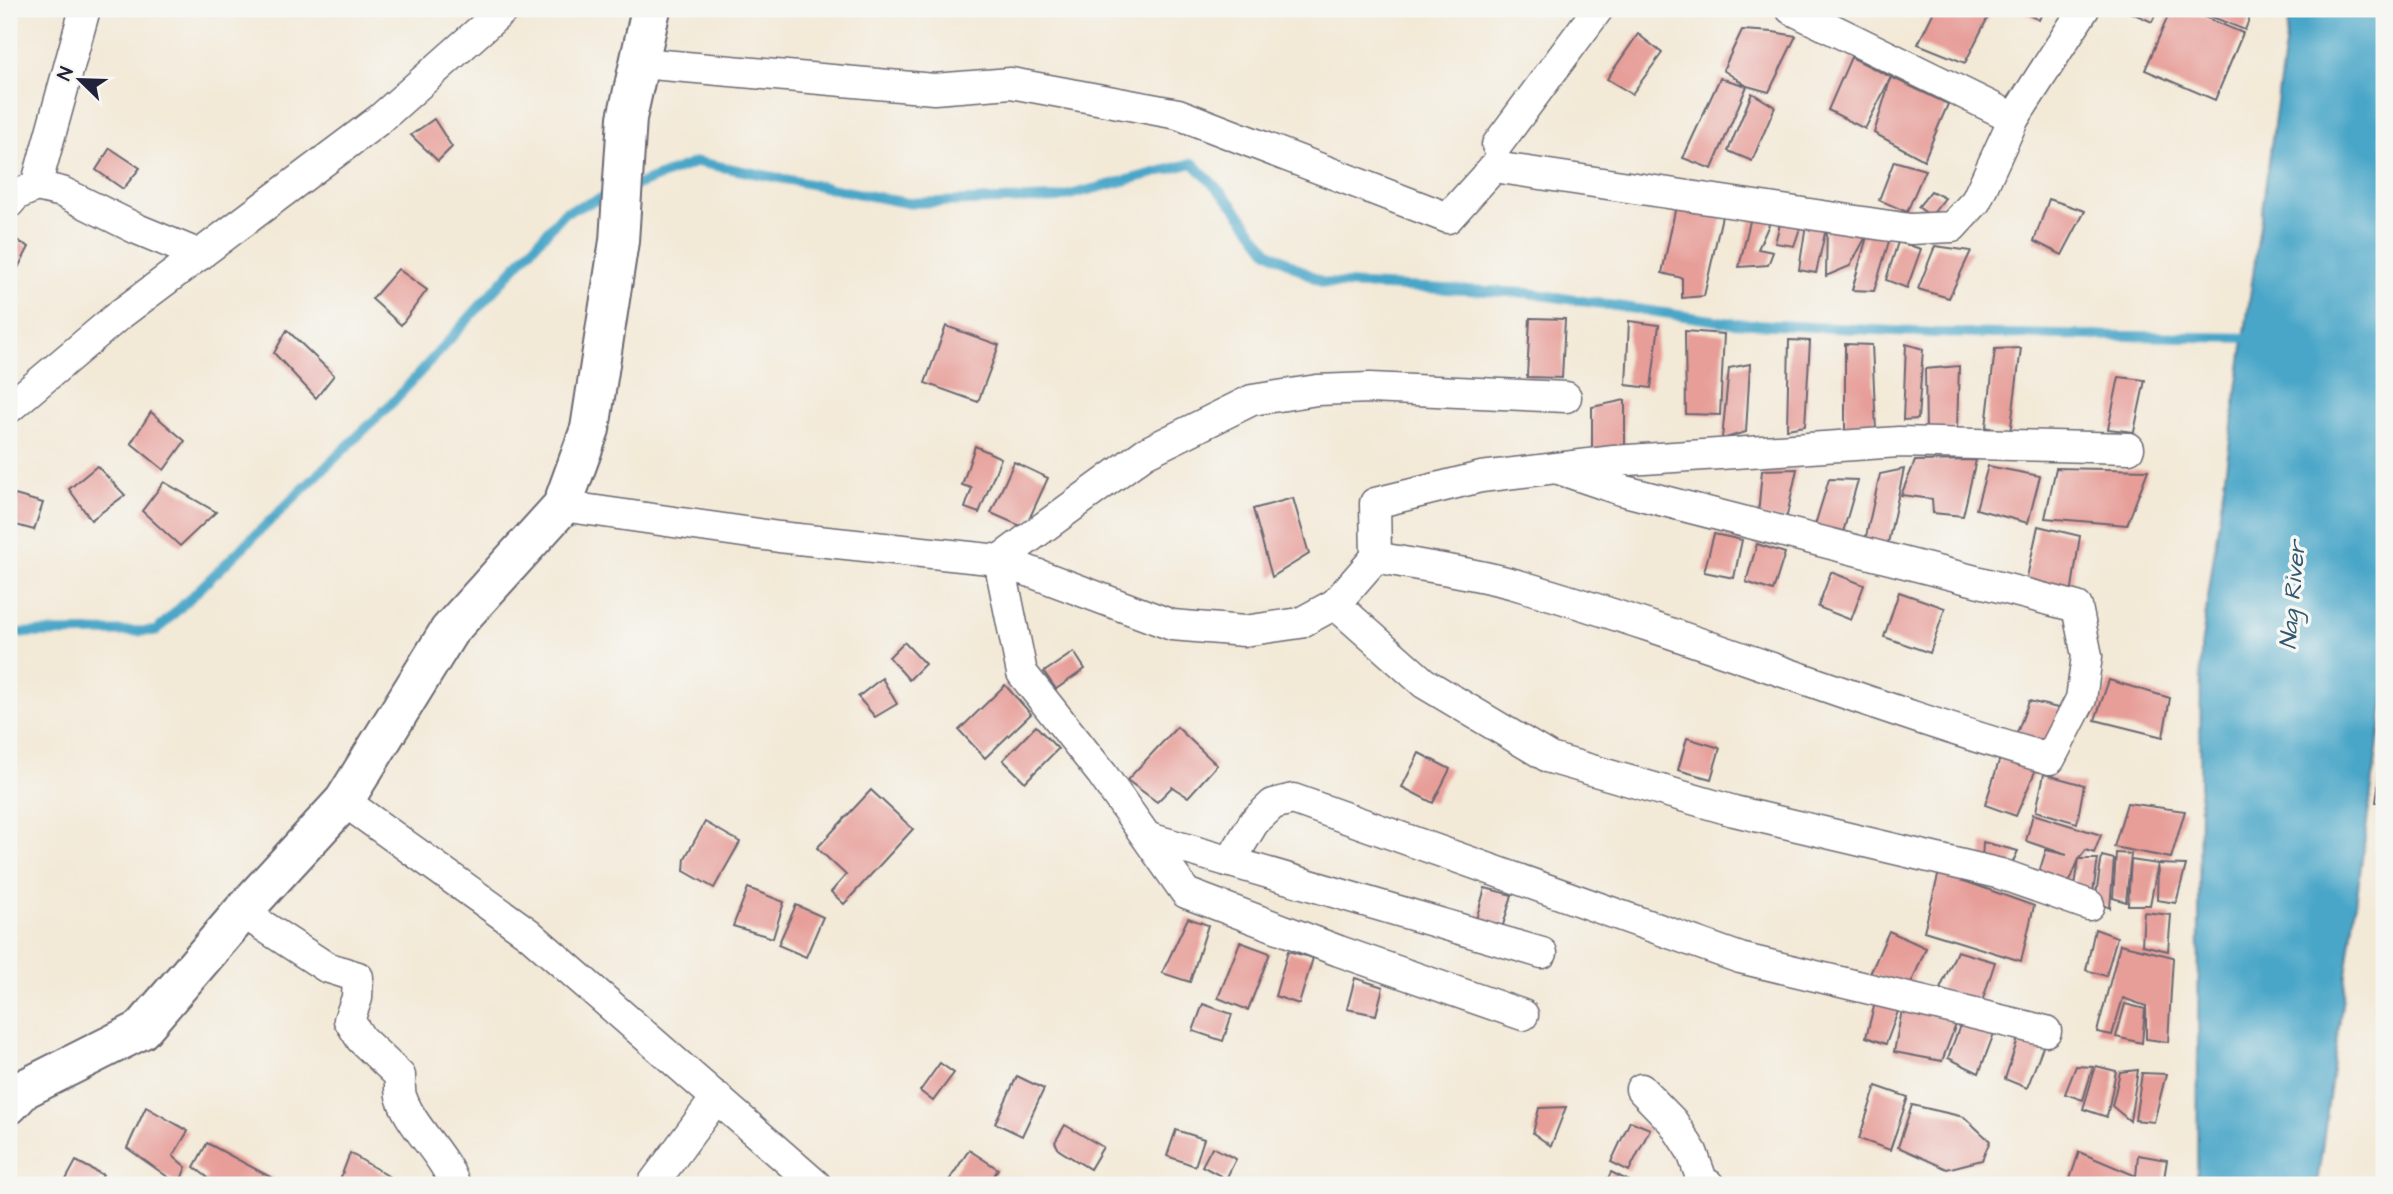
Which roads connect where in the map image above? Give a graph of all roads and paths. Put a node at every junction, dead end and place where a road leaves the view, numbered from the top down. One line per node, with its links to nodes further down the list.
1 (85, 9): 10 (street)
2 (504, 9): 12 (street)
3 (651, 9): 7 (street)
4 (1598, 9): 9 (street)
5 (1791, 9): 8 (street)
6 (2084, 9): 8 (street)
7 (640, 63): 8 (street); 17 (street)
8 (2014, 118)
9 (1497, 145)
10 (36, 186): 11 (street); 12 (street)
11 (9, 203)
12 (200, 255): 14 (street)
13 (1566, 397): 19 (street)
14 (9, 408)
15 (2129, 447): 16 (street)
16 (1556, 468): 18 (street); 18 (street)
17 (562, 506): 19 (street); 21 (street)
18 (1376, 557): 20 (street)
19 (999, 560): 20 (street); 22 (street)
20 (1335, 604): 24 (street)
21 (344, 802): 25 (street); 31 (street)
22 (1150, 838): 23 (street); 27 (street)
23 (1230, 862): 26 (street); 28 (street)
24 (2089, 905)
25 (242, 912): 30 (street); 32 (street)
26 (1542, 953)
27 (1523, 1015)
28 (2046, 1031)
29 (1641, 1089): 35 (street)
30 (14, 1091)
31 (717, 1097): 33 (street); 34 (street)
32 (455, 1185)
33 (652, 1185)
34 (816, 1185)
35 (1709, 1185)

